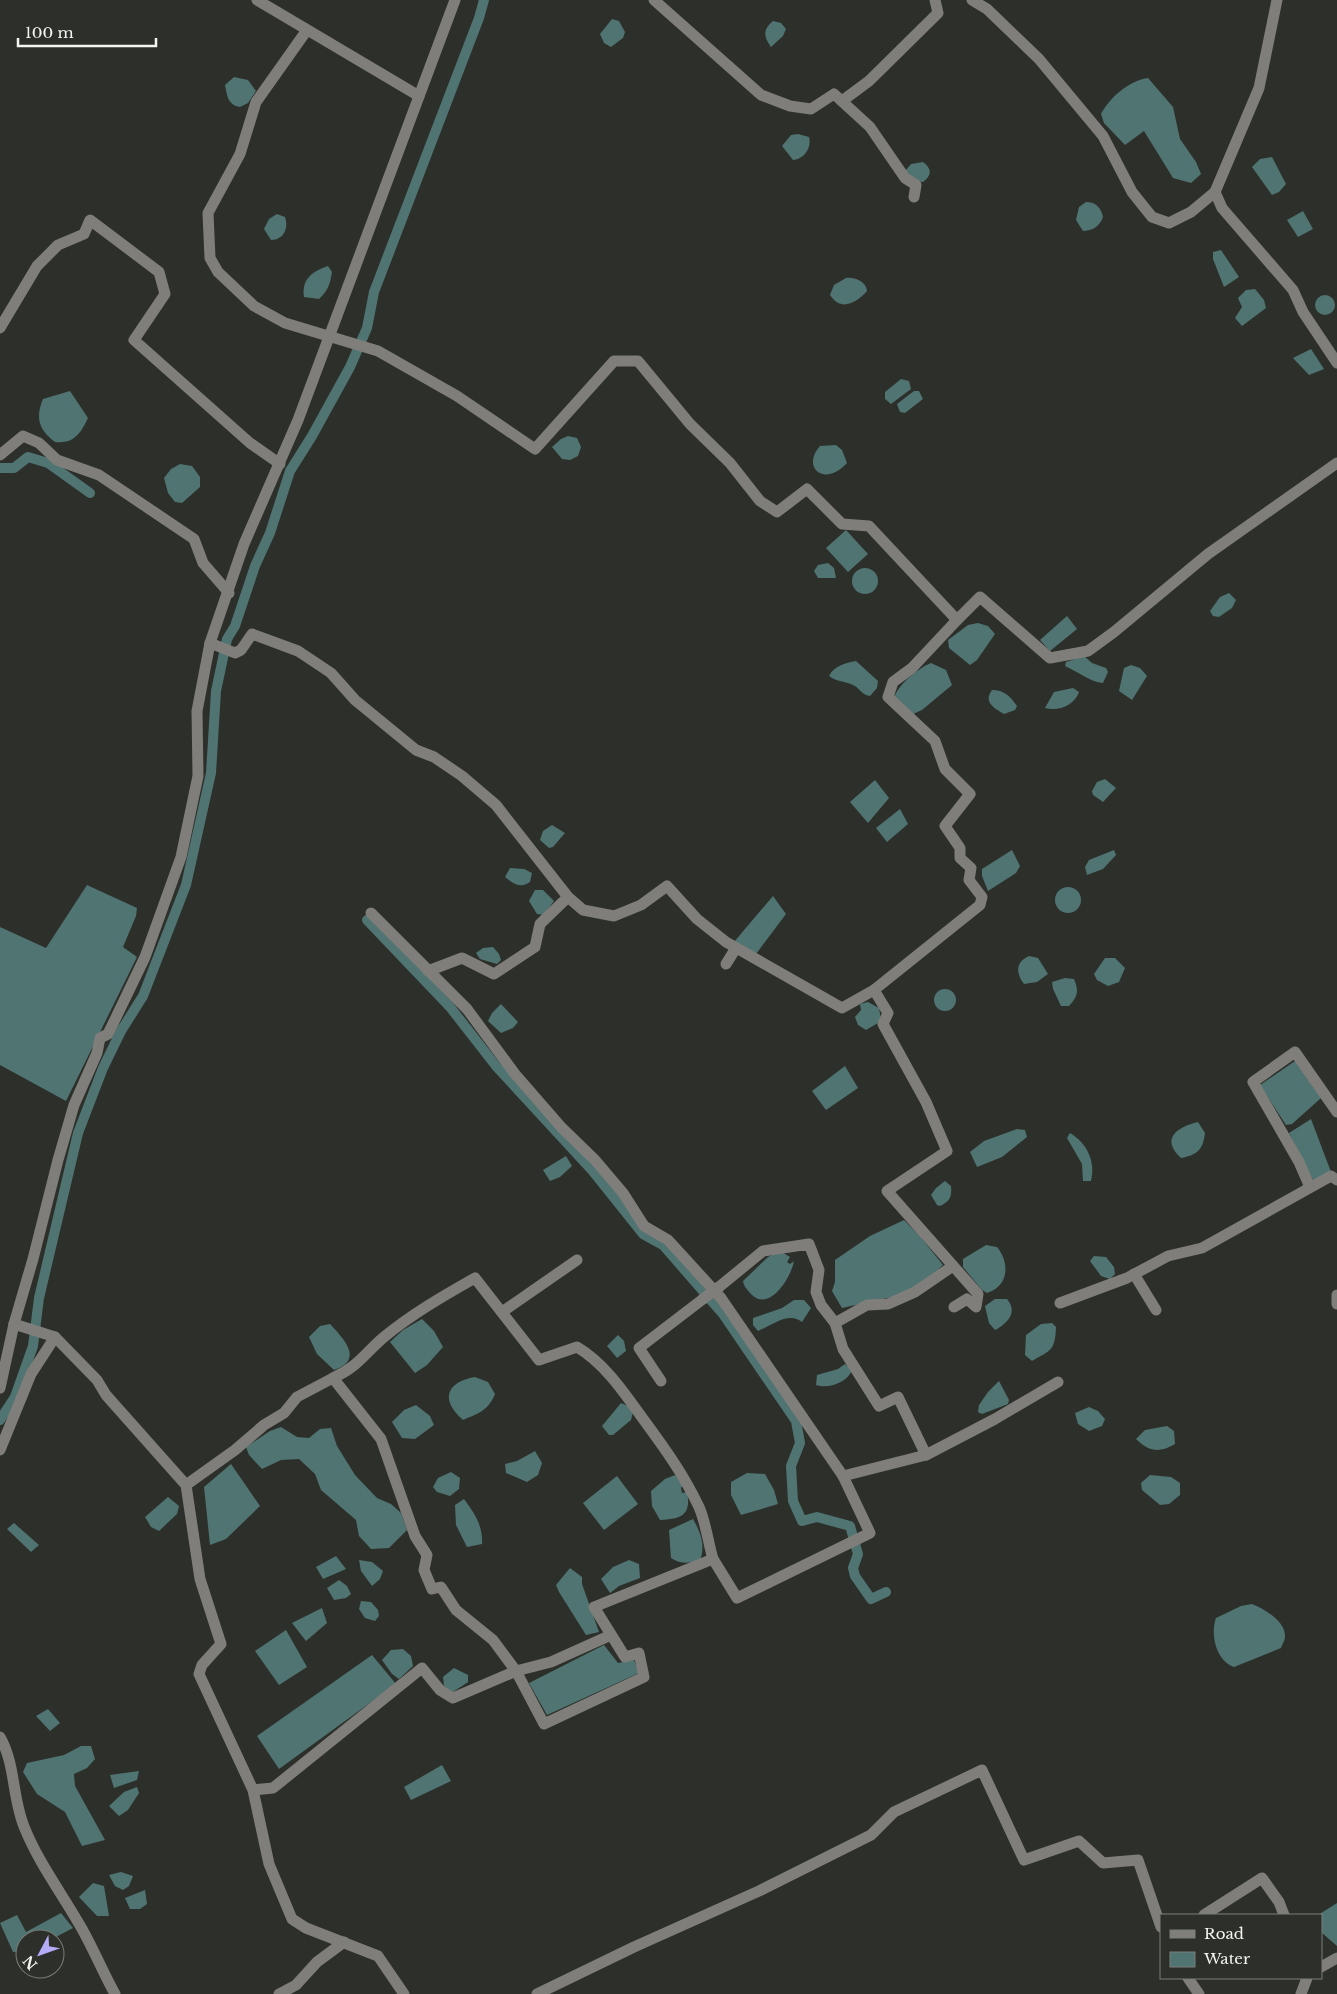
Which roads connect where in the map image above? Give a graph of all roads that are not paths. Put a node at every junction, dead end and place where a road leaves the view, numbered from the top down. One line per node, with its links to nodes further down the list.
1 (257, 0): 7 (street)
2 (456, 0): 8 (street)
3 (654, 0): 9 (street)
4 (935, 0): 9 (street)
5 (972, 0): 10 (street)
6 (1277, 0): 10 (street)
7 (307, 30): 8 (street); 13 (street)
8 (419, 96): 13 (street)
9 (842, 101): 11 (street)
10 (1215, 192): 14 (street)
11 (914, 197)
12 (0, 328): 16 (street)
13 (330, 336): 16 (street); 19 (street)
14 (1337, 363)
15 (0, 455): 18 (street)
16 (280, 464): 18 (street)
17 (1337, 464): 19 (street)
18 (229, 592): 20 (street)
19 (957, 620): 26 (street)
20 (212, 644): 21 (street); 40 (street)
21 (568, 897): 23 (street); 25 (street)
22 (370, 913): 25 (street)
23 (736, 948): 24 (street); 26 (street)
24 (726, 964)
25 (428, 971): 48 (street)
26 (874, 990): 31 (street)
27 (1337, 1112): 29 (street)
28 (1337, 1180): 29 (street)
29 (1310, 1187): 32 (street)
30 (576, 1260): 38 (street)
31 (953, 1266): 36 (street); 39 (street)
32 (1134, 1274): 34 (street); 37 (street)
33 (1337, 1295): 35 (street)
34 (1060, 1302)
35 (1337, 1304)
36 (954, 1307)
37 (1156, 1310)
38 (502, 1312): 42 (street); 50 (street)
39 (835, 1323): 43 (street, bridge); 47 (street)
40 (19, 1325): 41 (street); 45 (street)
41 (55, 1337): 46 (street); 49 (street)
42 (333, 1378): 49 (street); 52 (street)
43 (661, 1382)
44 (1058, 1382): 47 (street)
45 (0, 1388)
46 (0, 1450)
47 (926, 1455): 48 (street)
48 (843, 1476): 50 (street)
49 (186, 1486): 54 (street)
50 (712, 1559): 51 (street)
51 (611, 1635): 52 (street); 52 (street)
52 (516, 1671): 54 (street)
53 (0, 1737): 63 (street)
54 (254, 1790): 58 (street)
55 (1206, 1914): 56 (street)
56 (1284, 1914)
57 (1160, 1924): 66 (street)
58 (344, 1942): 64 (street); 65 (street)
59 (1337, 1958): 60 (street)
60 (1322, 1966)
61 (1189, 1979): 67 (street)
62 (1306, 1979): 68 (street)
63 (115, 1994)
64 (280, 1994)
65 (404, 1994)
66 (537, 1994)
67 (1199, 1994)
68 (1301, 1994)

